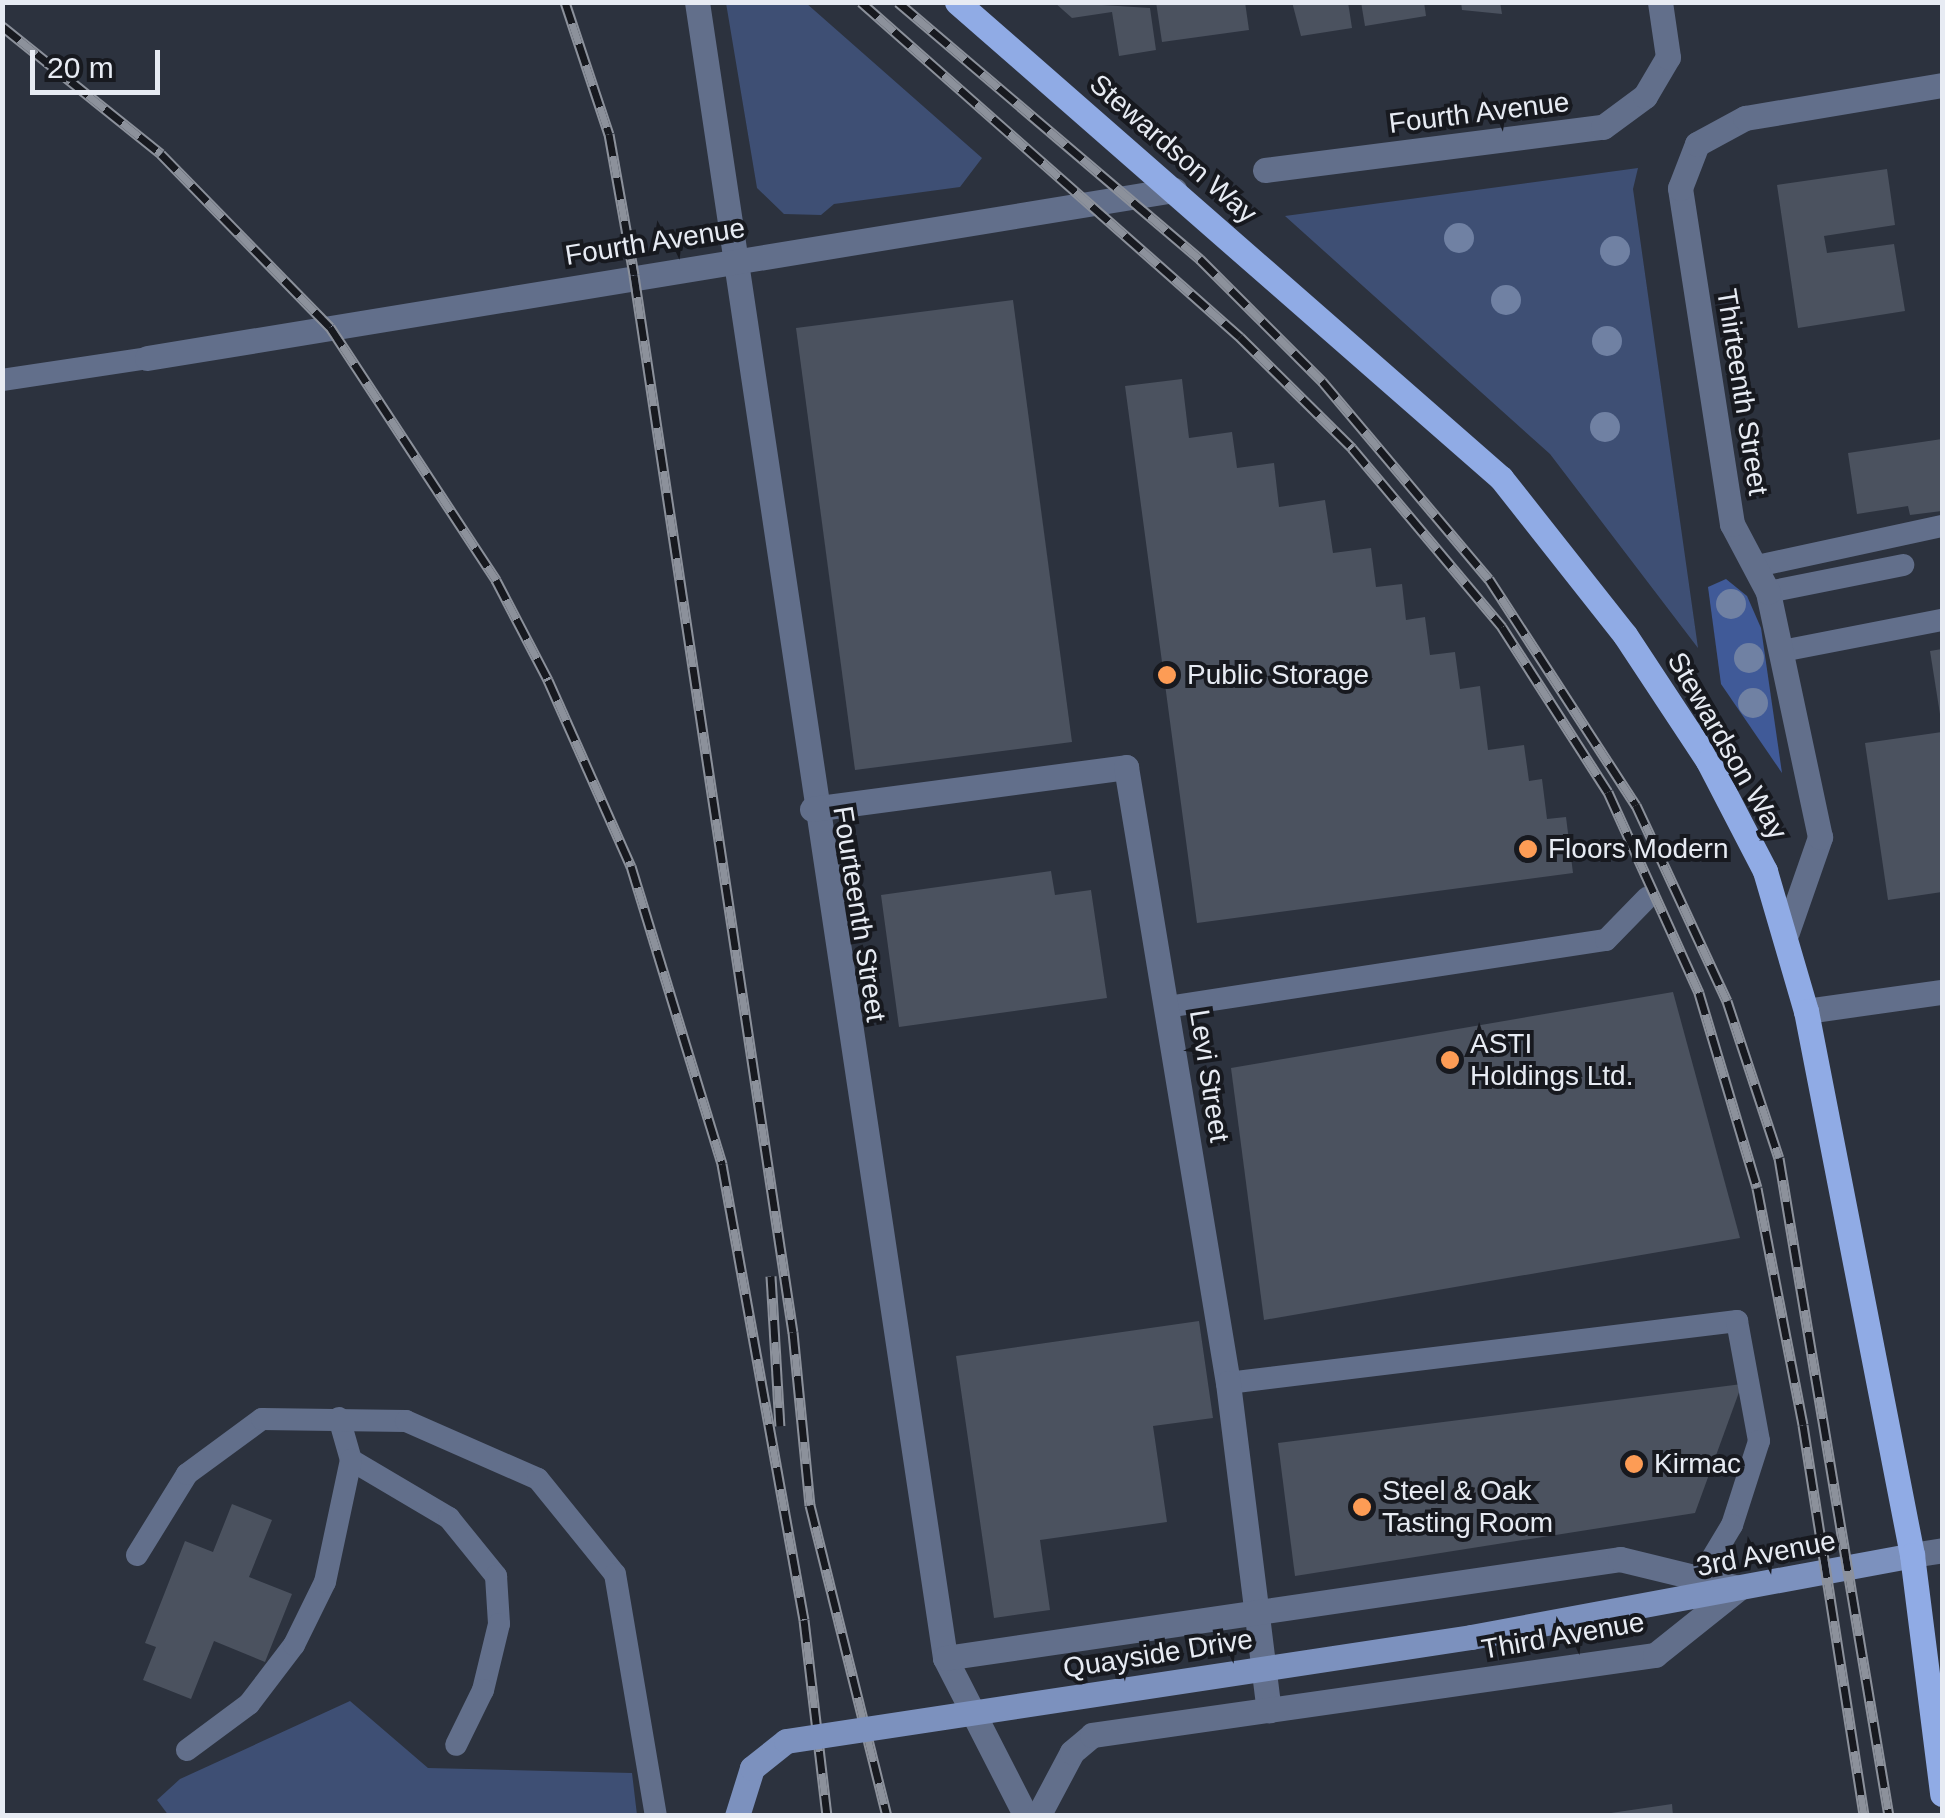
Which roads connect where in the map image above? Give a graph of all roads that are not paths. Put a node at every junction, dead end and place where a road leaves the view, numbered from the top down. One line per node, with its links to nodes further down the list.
1 (697, 2): 7 (street, Fourteenth Street)
2 (958, 2): 6 (main road, Stewardson Way)
3 (1660, 2): 5 (street, Fourth Avenue)
4 (1942, 85): 12 (street, Thirteenth Street)
5 (1265, 170)
6 (1174, 190): 7 (street, Fourth Avenue); 18 (main road, Stewardson Way)
7 (739, 258): 8 (street, Fourth Avenue); 16 (street, Fourteenth Street)
8 (147, 358): 9 (lane)
9 (2, 380)
10 (1942, 526): 12 (lane)
11 (1903, 565): 13 (lane)
12 (1758, 566): 13 (street, Thirteenth Street)
13 (1768, 592): 15 (street, Thirteenth Street)
14 (1942, 620): 15 (lane)
15 (1782, 651): 18 (street, Thirteenth Street)
16 (812, 809): 20 (street, Levi Street); 32 (street, Fourteenth Street)
17 (1647, 898): 20 (lane)
18 (1787, 932): 21 (main road, Stewardson Way)
19 (1942, 992): 21 (street)
20 (1167, 1008): 22 (street, Levi Street)
21 (1806, 1011): 26 (main road, Stewardson Way)
22 (1228, 1383): 28 (lane); 31 (street, Levi Street)
23 (339, 1418): 24 (lane); 27 (lane); 37 (lane)
24 (350, 1460): 34 (lane); 35 (lane)
25 (1942, 1550): 26 (street)
26 (1912, 1554): 29 (street, 3rd Avenue); 36 (main road, Stewardson Way)
27 (138, 1555)
28 (1702, 1575): 29 (street); 31 (street)
29 (1739, 1588): 30 (street, 3rd Avenue); 33 (street, Third Avenue)
30 (1632, 1613): 38 (street, Quayside Drive, bridge)
31 (1257, 1616): 32 (street); 33 (street, Levi Street)
32 (945, 1658): 39 (street, Fourteenth Street)
33 (1269, 1710): 40 (street, Third Avenue)
34 (456, 1745)
35 (187, 1750)
36 (1942, 1794)
37 (656, 1816)
38 (737, 1816)
39 (1026, 1816)
40 (1038, 1816)

